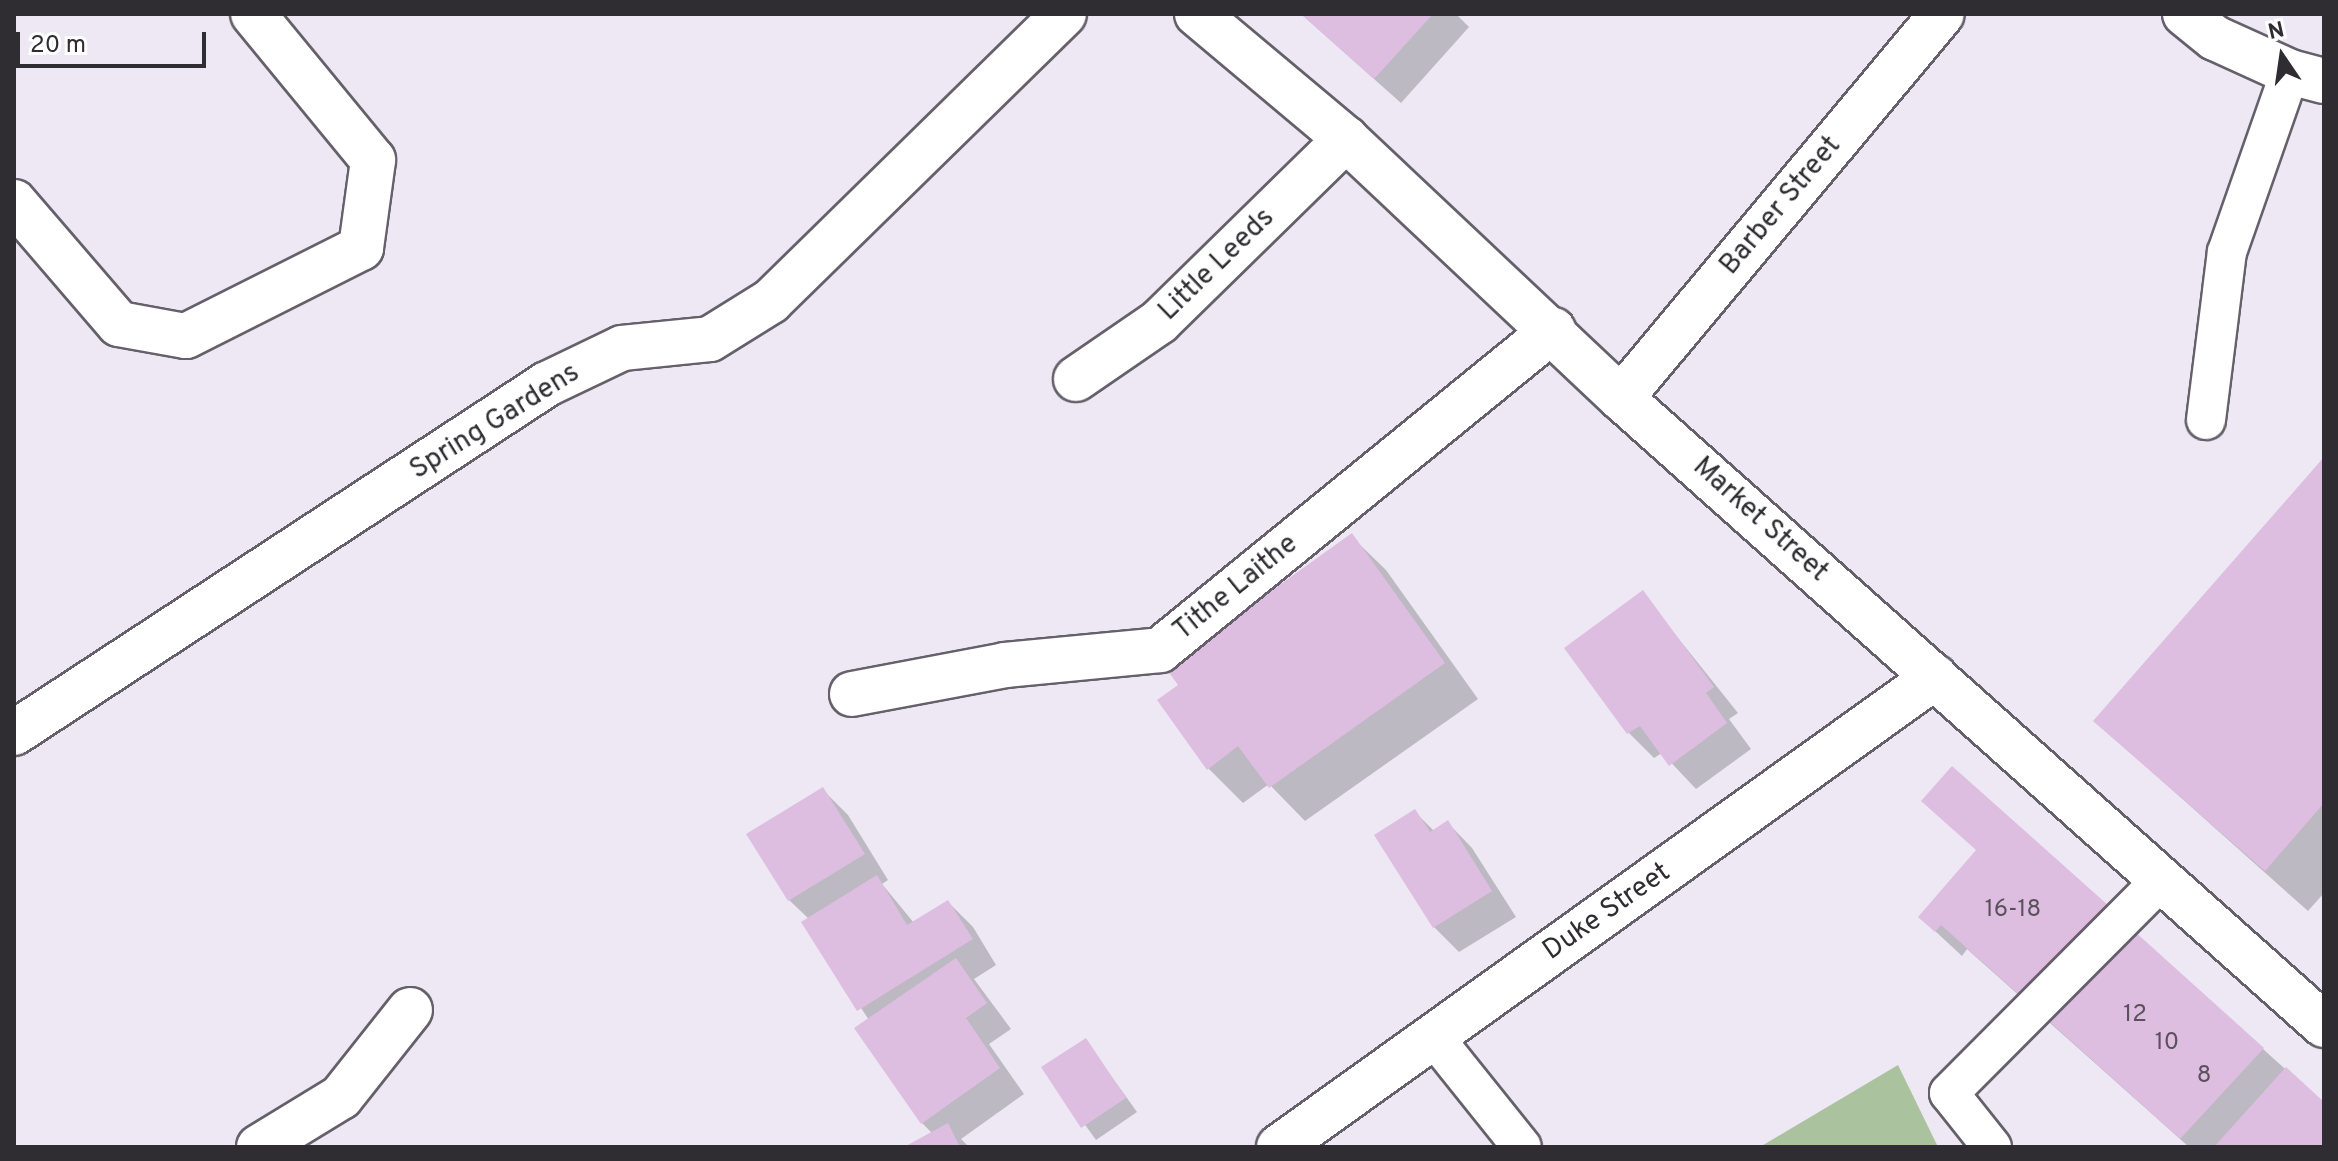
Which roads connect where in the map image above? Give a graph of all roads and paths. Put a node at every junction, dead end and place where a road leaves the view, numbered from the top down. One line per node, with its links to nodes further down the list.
1 (253, 14): 8 (street)
2 (1064, 14): 15 (street, Spring Gardens)
3 (1197, 14): 7 (street, Market Street)
4 (1942, 14): 11 (street, Barber Street)
5 (2185, 14): 6 (street)
6 (2307, 76): 12 (lane)
7 (1346, 139): 9 (street, Market Street); 10 (street, Little Leeds)
8 (14, 202)
9 (1553, 330): 11 (street, Market Street); 14 (street, Tithe Laithe)
10 (1076, 379)
11 (1621, 398): 13 (street, Market Street)
12 (2206, 420)
13 (1935, 677): 16 (street, Market Street); 19 (street, Duke Street)
14 (852, 694)
15 (14, 733)
16 (2161, 880): 18 (street, Market Street); 23 (lane)
17 (410, 1010): 20 (street)
18 (2324, 1025)
19 (1433, 1036): 21 (street, Duke Street); 22 (lane)
20 (259, 1147)
21 (1279, 1147)
22 (1522, 1147)
23 (1992, 1147)

